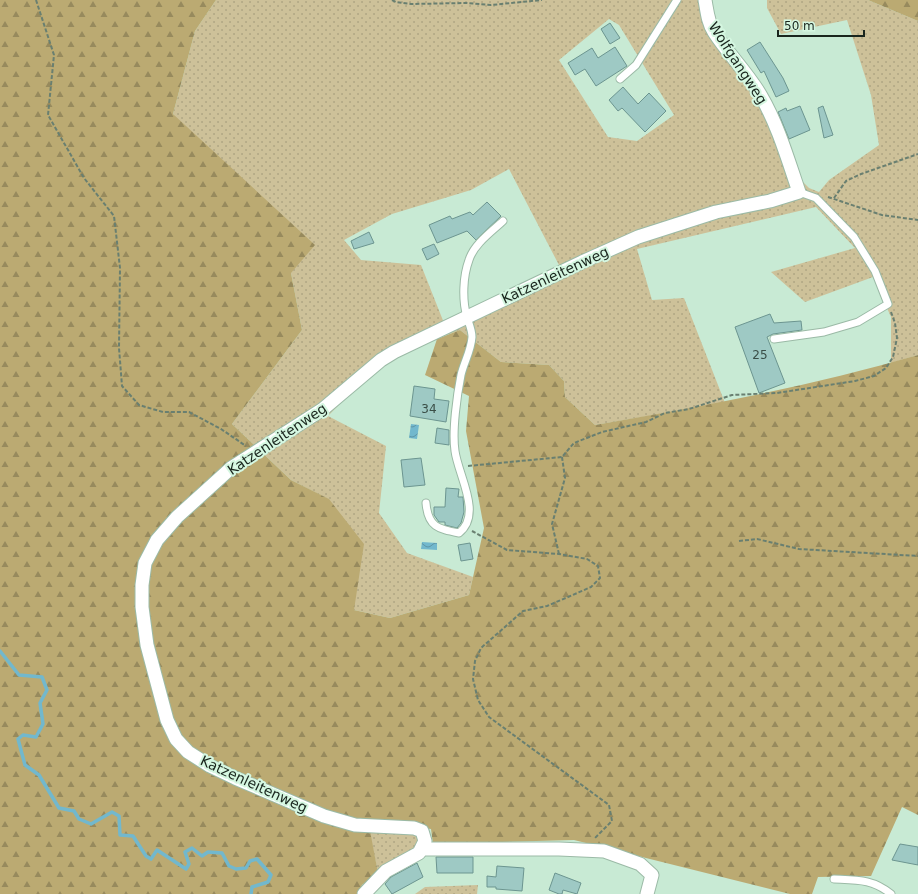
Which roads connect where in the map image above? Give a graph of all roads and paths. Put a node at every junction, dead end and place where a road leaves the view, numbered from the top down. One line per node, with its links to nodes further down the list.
1 (36, 0): 14 (path)
2 (392, 0): 3 (path)
3 (542, 0)
4 (677, 0): 6 (lane)
5 (705, 0): 8 (street, Wolfgangweg)
6 (620, 80)
7 (918, 154): 9 (path)
8 (799, 192): 11 (lane); 12 (street, Katzenleitenweg)
9 (918, 220)
10 (503, 221): 12 (lane)
11 (888, 304): 13 (lane); 15 (path)
12 (467, 316): 14 (street, Katzenleitenweg); 16 (lane)
13 (774, 340)
14 (255, 452): 22 (street, Katzenleitenweg)
15 (562, 457): 16 (path); 20 (path)
16 (458, 467): 18 (lane)
17 (426, 503): 18 (lane)
18 (466, 528): 20 (path)
19 (739, 540): 21 (path)
20 (559, 554): 23 (path)
21 (918, 556)
22 (422, 849): 23 (street); 25 (street)
23 (583, 851): 26 (street)
24 (834, 879): 27 (lane)
25 (364, 894)
26 (647, 894)
27 (892, 894)

